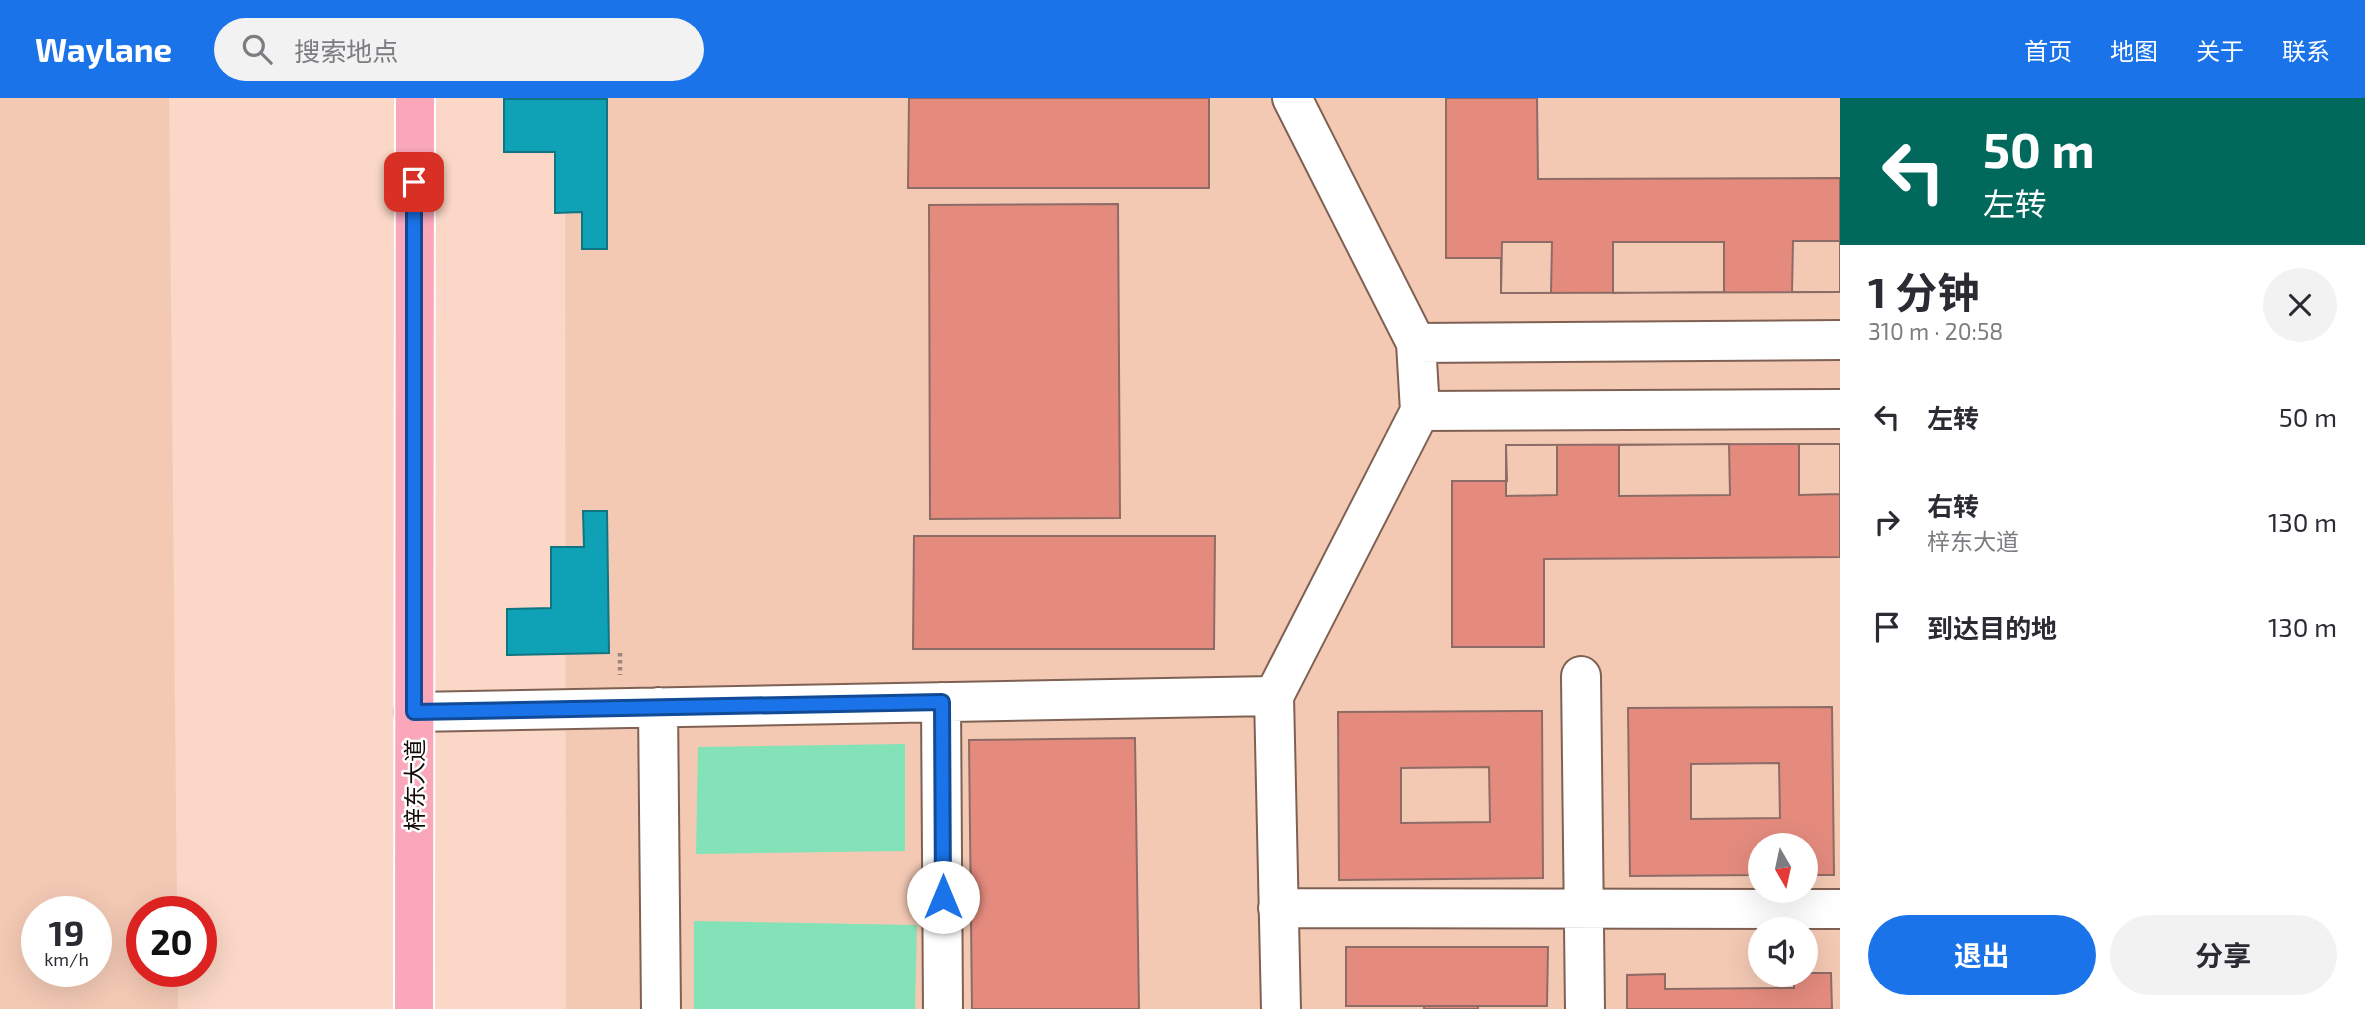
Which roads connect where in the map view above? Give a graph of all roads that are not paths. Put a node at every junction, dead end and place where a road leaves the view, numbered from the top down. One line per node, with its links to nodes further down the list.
1 (415, 98): 11 (main road, 梓东大道)
2 (1292, 98): 4 (lane)
3 (1840, 340): 4 (lane)
4 (1416, 343): 6 (lane)
5 (1840, 409): 6 (lane)
6 (1420, 411): 8 (lane)
7 (1581, 676): 13 (lane)
8 (1274, 696): 9 (lane); 12 (lane)
9 (942, 702): 10 (lane); 17 (lane)
10 (658, 707): 11 (lane); 16 (lane)
11 (414, 712): 15 (main road, 梓东大道)
12 (1278, 908): 13 (lane); 18 (lane)
13 (1584, 908): 14 (lane); 19 (lane)
14 (1840, 909)
15 (414, 1009)
16 (661, 1009)
17 (943, 1009)
18 (1281, 1009)
19 (1585, 1009)

